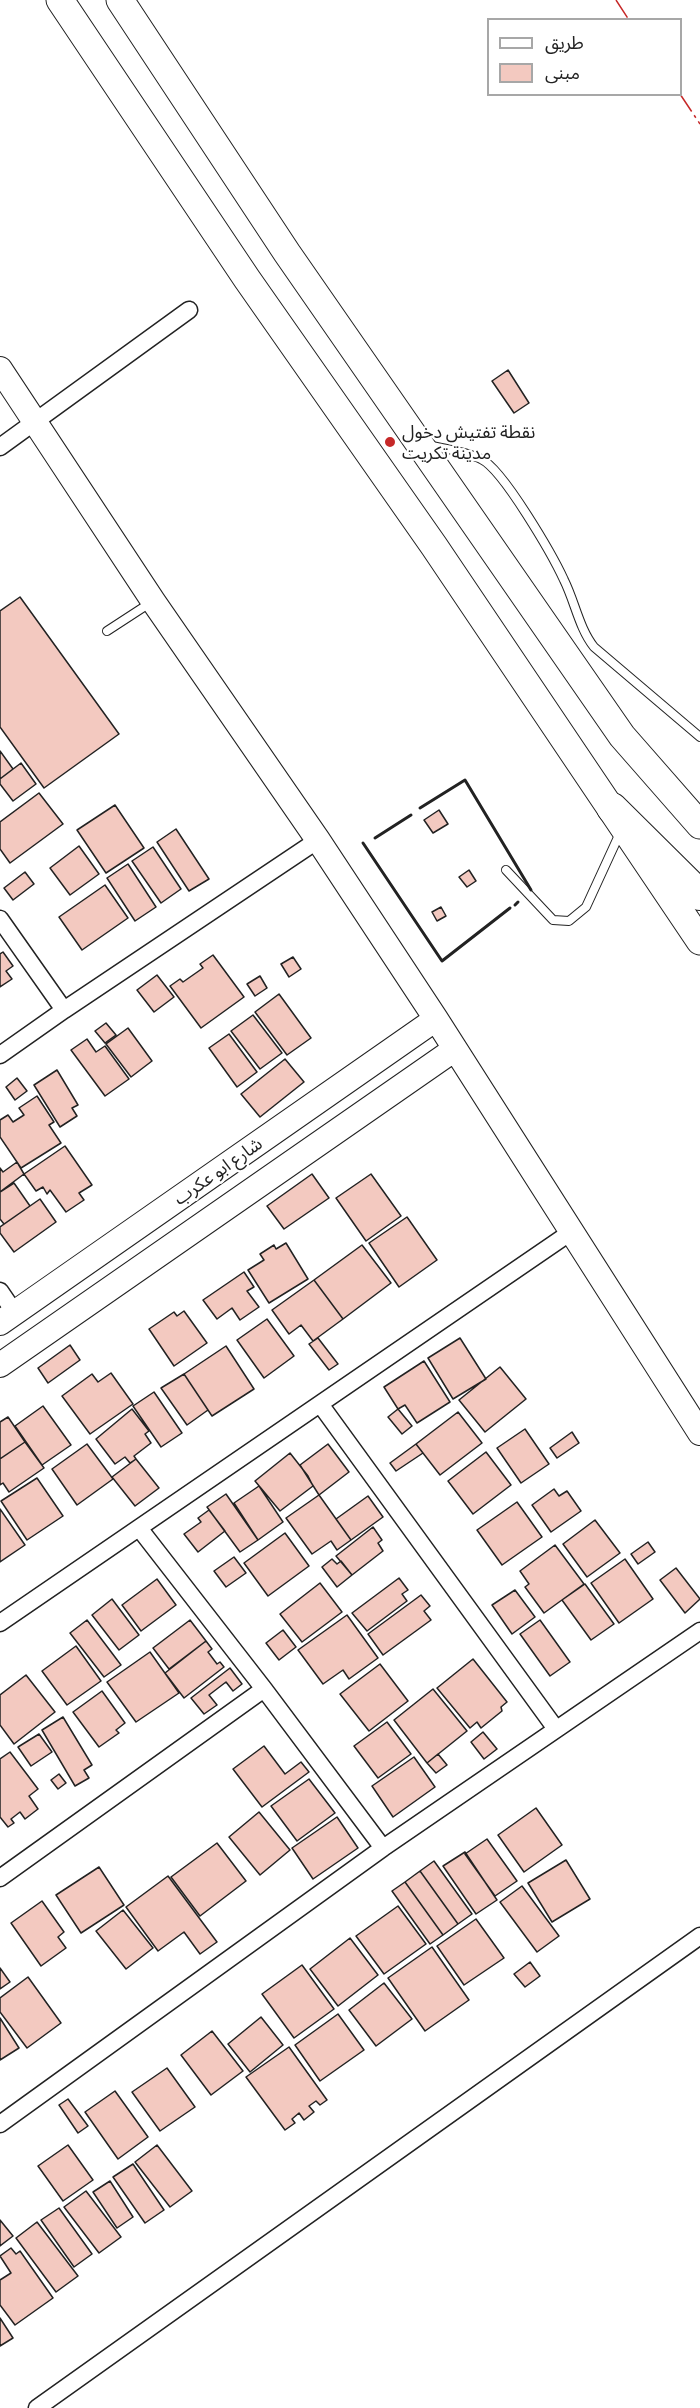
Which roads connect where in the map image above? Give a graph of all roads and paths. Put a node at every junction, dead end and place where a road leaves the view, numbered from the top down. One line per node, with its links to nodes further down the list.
1 (60, 0): 11 (main road)
2 (120, 0): 6 (main road)
3 (189, 310): 5 (street)
4 (0, 369): 5 (street)
5 (35, 423): 7 (street); 8 (street)
6 (420, 443): 10 (lane); 12 (main road)
7 (0, 447)
8 (153, 601): 9 (lane); 13 (street)
9 (107, 632)
10 (700, 737)
11 (618, 817): 14 (lane); 15 (highway); 17 (main road)
12 (700, 825)
13 (318, 840): 18 (street); 19 (street)
14 (506, 870)
15 (700, 895)
16 (0, 919): 18 (street)
17 (700, 941)
18 (64, 1010): 21 (street)
19 (436, 1019): 20 (street); 24 (street, شارع ابو عكرب)
20 (455, 1049): 22 (street); 25 (street)
21 (0, 1055)
22 (571, 1232): 26 (street); 27 (street)
23 (0, 1291): 24 (street)
24 (8, 1318)
25 (0, 1365)
26 (320, 1404): 28 (street); 32 (street)
27 (700, 1433)
28 (139, 1528): 29 (street); 31 (street)
29 (0, 1623)
30 (700, 1631): 32 (street)
31 (264, 1689): 33 (street); 34 (street)
32 (556, 1729): 33 (street)
33 (383, 1848): 36 (street)
34 (0, 1878)
35 (700, 1936): 37 (street)
36 (0, 2124)
37 (36, 2408)

